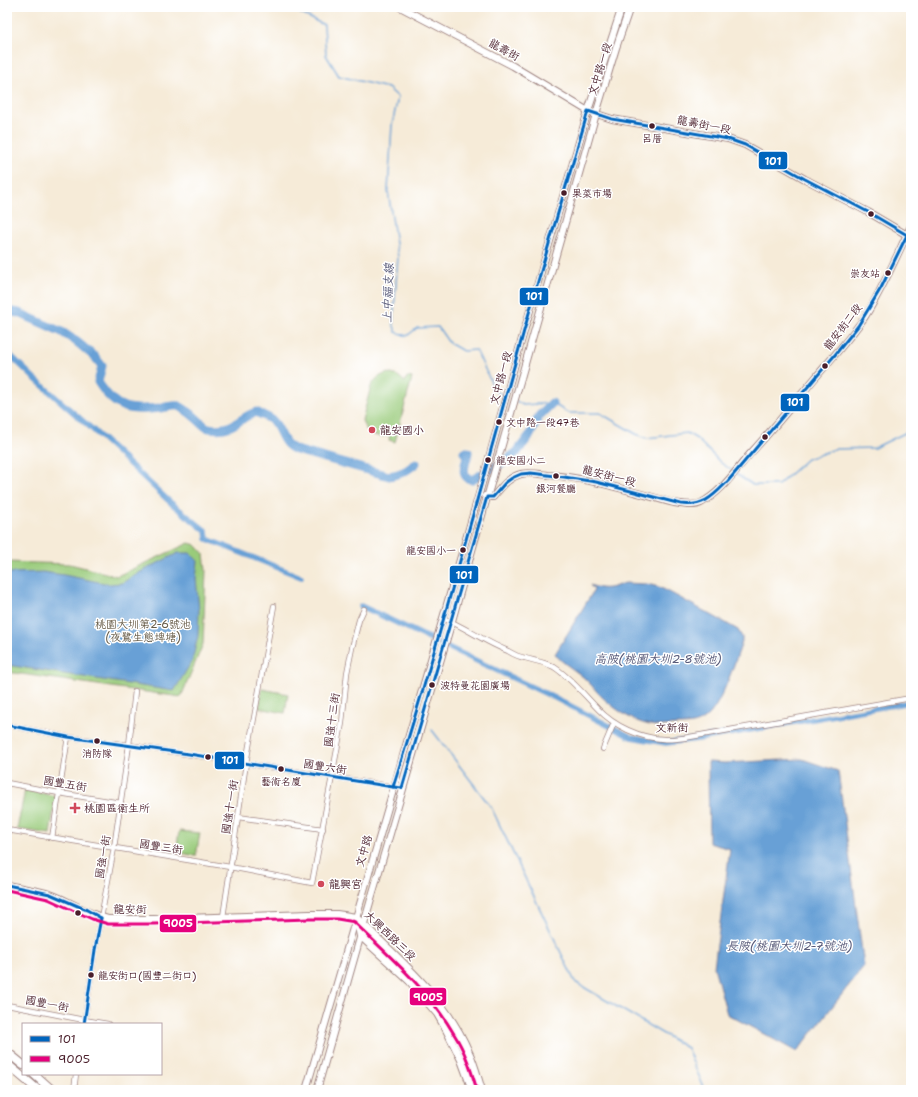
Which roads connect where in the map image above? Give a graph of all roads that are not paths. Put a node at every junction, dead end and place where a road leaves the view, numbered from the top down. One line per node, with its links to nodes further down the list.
1 (400, 7): 4 (street, 龍壽街)
2 (622, 7): 4 (street, 文中路一段)
3 (630, 7): 5 (street, 文中路一段)
4 (588, 111): 5 (street, 龍壽街); 8 (street, 文中路一段)
5 (596, 114): 7 (street, 龍壽街一段); 9 (street, 文中路一段)
6 (911, 226): 7 (street, 龍安街二段)
7 (907, 234): 10 (street, 龍安街二段)
8 (543, 265): 9 (street); 11 (street, 文中路一段)
9 (552, 268): 12 (street, 文中路一段)
10 (732, 475): 12 (street, 龍安街一段)
11 (480, 492): 12 (street); 15 (street, 文中路一段)
12 (487, 497): 16 (street, 文中路一段)
13 (274, 606): 26 (street, 國強十一街)
14 (364, 609): 27 (street, 國強十三街)
15 (443, 618): 16 (street, 文新街); 19 (street, 文中路)
16 (452, 621): 20 (street, 文中路); 21 (street, 文新街)
17 (135, 691): 24 (street, 國強一街)
18 (911, 698): 21 (street, 文新街)
19 (419, 704): 20 (street); 29 (street, 文中路)
20 (426, 707): 30 (street, 文中路)
21 (614, 723): 25 (street)
22 (7, 725): 23 (street, 國豐六街)
23 (68, 737): 24 (street, 國豐六街); 31 (street)
24 (129, 745): 26 (street, 國豐六街); 32 (street, 國強一街)
25 (603, 749)
26 (246, 763): 27 (street, 國豐六街); 33 (street, 國強十一街)
27 (332, 777): 29 (street, 國豐六街); 34 (street, 國強十三街)
28 (7, 783): 31 (street, 國豐五街)
29 (393, 787): 30 (street, 國豐六街); 42 (street, 文中路)
30 (402, 788): 44 (street, 文中路)
31 (59, 793): 32 (street, 國豐五街); 36 (street)
32 (120, 803): 37 (street, 國強一街)
33 (238, 817): 34 (street); 38 (street, 國強十一街)
34 (323, 829): 39 (street, 國強十三街)
35 (7, 830): 36 (street, 國豐三街)
36 (52, 838): 37 (street, 國豐三街)
37 (114, 848): 38 (street, 國豐三街); 43 (street, 國強一街)
38 (230, 867): 39 (street, 國豐三街); 41 (street, 國強十一街)
39 (312, 883)
40 (7, 885): 43 (street, 龍安街)
41 (223, 917): 42 (street, 龍安街); 43 (street, 龍安街)
42 (356, 917): 44 (street, 大興西路三段); 45 (street, 大興西路三段); 57 (street, 文中路)
43 (101, 918): 47 (street, 國強一街)
44 (364, 924): 45 (street, 文中路); 60 (street, 大興西路三段)
45 (360, 936): 58 (street, 文中路); 59 (street, 大興西路三段)
46 (7, 1005): 47 (street, 國豐一街)
47 (84, 1022): 48 (street, 國豐一街)
48 (96, 1023)
49 (7, 1052): 51 (highway)
50 (7, 1064): 54 (highway)
51 (22, 1064)
52 (35, 1075): 55 (highway)
53 (76, 1075): 56 (street)
54 (38, 1090)
55 (52, 1090)
56 (74, 1090)
57 (306, 1090)
58 (317, 1090)
59 (472, 1090)
60 (482, 1090)

